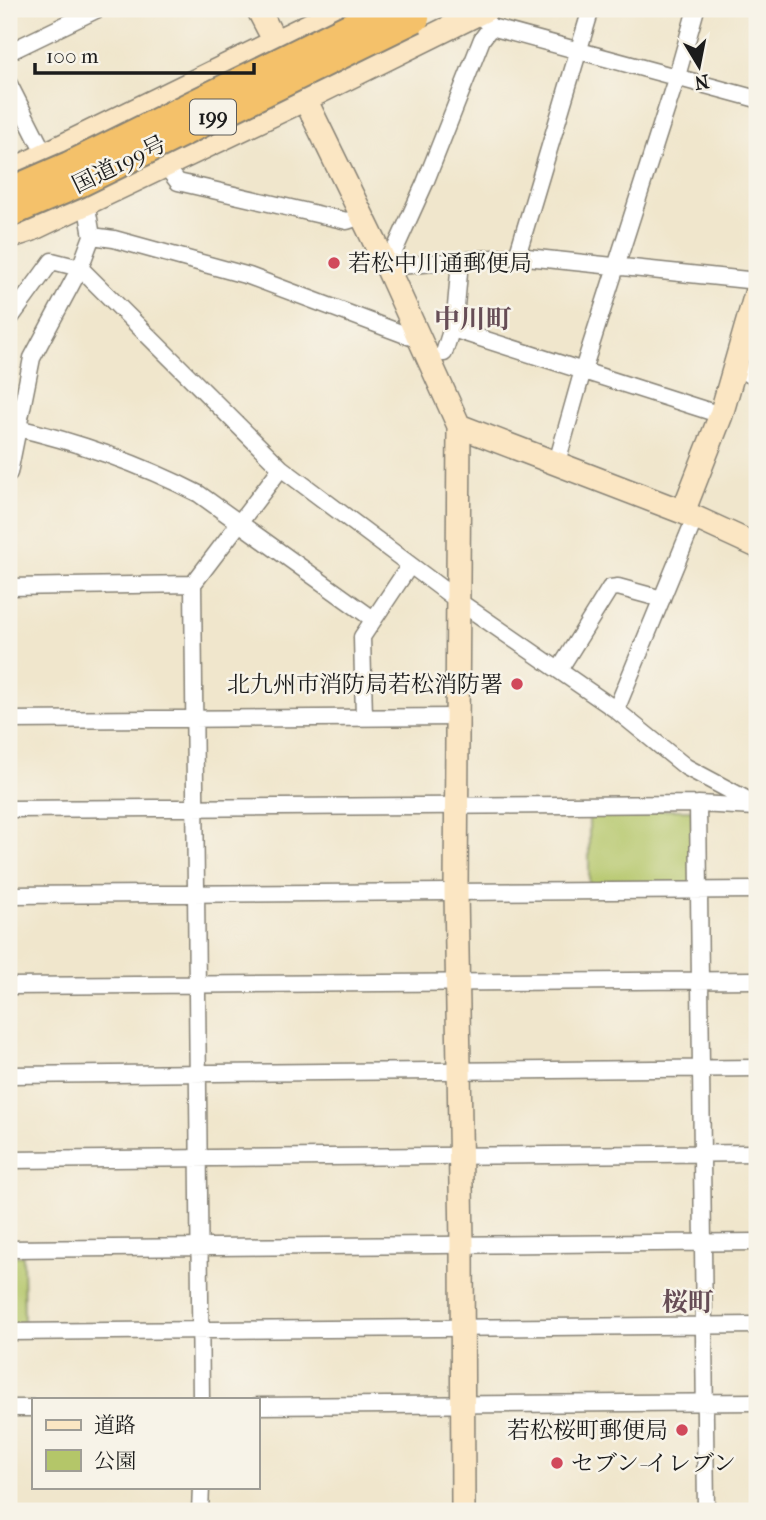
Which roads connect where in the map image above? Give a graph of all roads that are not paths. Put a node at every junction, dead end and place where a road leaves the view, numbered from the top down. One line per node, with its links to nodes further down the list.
1 (98, 9): 11 (street)
2 (258, 9): 9 (street)
3 (342, 9): 9 (street)
4 (387, 9): 19 (highway, 国道199号 / 199, bridge)
5 (591, 9): 10 (street)
6 (696, 9): 12 (street)
7 (486, 16): 10 (street); 14 (street); 27 (street)
8 (415, 18): 21 (highway, 国道199号 / 199, bridge)
9 (275, 43): 14 (street); 16 (street)
10 (579, 51): 12 (street); 25 (street)
11 (9, 52)
12 (677, 76): 15 (street); 28 (street)
13 (9, 84): 16 (street)
14 (305, 99): 17 (street); 22 (street)
15 (757, 99)
16 (45, 155): 18 (street)
17 (164, 166): 20 (street); 22 (street)
18 (9, 172)
19 (9, 192)
20 (86, 202): 23 (street); 24 (street)
21 (9, 213)
22 (362, 216): 27 (street)
23 (92, 236): 29 (street); 34 (street)
24 (9, 237)
25 (517, 256): 26 (street); 28 (street)
26 (460, 261): 27 (street); 33 (street)
27 (387, 267): 34 (street)
28 (616, 267): 30 (street); 36 (street)
29 (80, 268): 32 (street); 40 (street); 42 (street)
30 (757, 281)
31 (757, 290): 37 (street)
32 (9, 320)
33 (452, 329): 35 (street); 36 (street)
34 (419, 340): 39 (street)
35 (444, 353)
36 (583, 370): 38 (street); 41 (street)
37 (746, 373): 38 (street)
38 (721, 415): 44 (street)
39 (459, 426): 41 (street); 51 (street)
40 (13, 427): 43 (street); 45 (street)
41 (557, 462): 44 (street)
42 (281, 468): 45 (street); 47 (street)
43 (9, 473)
44 (689, 515): 46 (street); 50 (street)
45 (239, 522): 48 (street); 52 (street)
46 (756, 542)
47 (410, 565): 51 (street); 52 (street)
48 (193, 584): 49 (street); 55 (street)
49 (9, 586)
50 (662, 598): 53 (street); 54 (street)
51 (457, 600): 53 (street); 56 (street)
52 (373, 619): 57 (street)
53 (559, 670): 54 (street)
54 (616, 710): 61 (street)
55 (196, 717): 57 (street); 58 (street); 62 (street)
56 (458, 717): 57 (street); 60 (street)
57 (364, 718)
58 (9, 720)
59 (698, 804): 60 (street); 61 (street); 65 (street)
60 (458, 806): 62 (street); 66 (street)
61 (757, 806)
62 (195, 807): 63 (street); 67 (street)
63 (9, 809)
64 (757, 890): 65 (street)
65 (699, 891): 66 (street); 69 (street)
66 (456, 892): 67 (street); 71 (street)
67 (196, 893): 68 (street); 72 (street)
68 (9, 895)
69 (701, 980): 70 (street); 71 (street); 75 (street)
70 (757, 980)
71 (458, 984): 72 (street); 76 (street)
72 (197, 985): 73 (street); 77 (street)
73 (9, 986)
74 (757, 1068): 75 (street)
75 (700, 1069): 76 (street); 80 (street)
76 (460, 1070): 77 (street); 81 (street)
77 (198, 1073): 78 (street); 82 (street)
78 (9, 1075)
79 (757, 1153): 80 (street)
80 (702, 1154): 81 (street); 86 (street)
81 (459, 1155): 82 (street); 85 (street)
82 (199, 1158): 83 (street); 87 (street)
83 (9, 1160)
84 (757, 1242): 86 (street)
85 (462, 1243): 86 (street); 87 (street); 91 (street)
86 (703, 1243): 90 (street)
87 (201, 1248): 88 (street); 92 (street)
88 (9, 1249)
89 (757, 1325): 90 (street)
90 (704, 1326): 91 (street); 95 (street)
91 (462, 1327): 92 (street); 97 (street)
92 (201, 1329): 93 (street); 94 (street)
93 (9, 1332)
94 (201, 1398)
95 (704, 1402): 96 (street); 97 (street); 104 (street)
96 (757, 1402)
97 (463, 1403): 98 (street); 103 (street)
98 (259, 1406)
99 (9, 1408): 100 (street)
100 (32, 1408)
101 (201, 1488): 102 (street)
102 (201, 1511)
103 (463, 1511)
104 (706, 1511)

